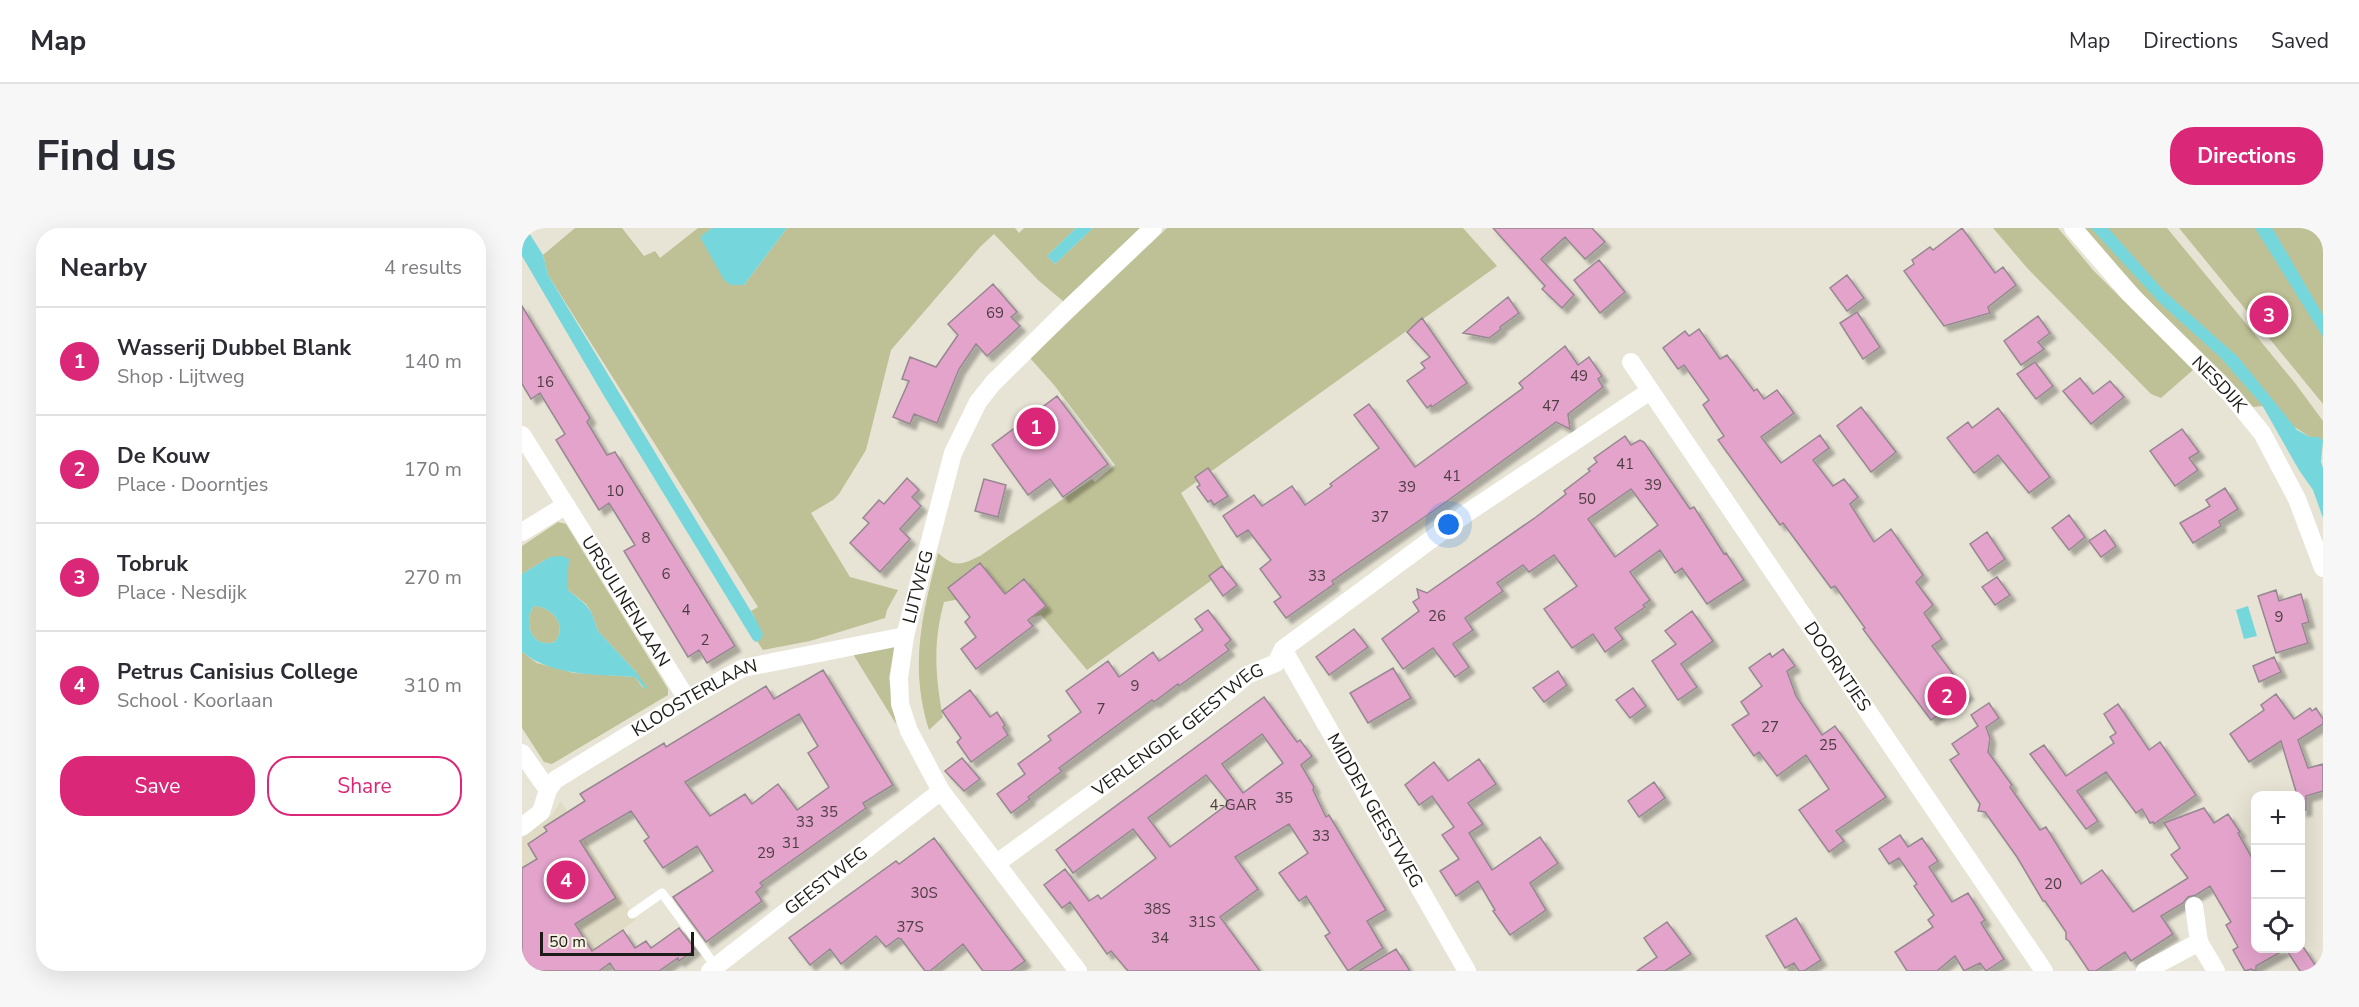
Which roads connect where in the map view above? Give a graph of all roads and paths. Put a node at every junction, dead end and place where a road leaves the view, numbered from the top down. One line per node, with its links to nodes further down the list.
1 (1152, 228): 9 (street, LIJTWEG)
2 (2073, 228): 8 (street, NESDIJK)
3 (1631, 362): 4 (street, DOORNTJES)
4 (1650, 391): 10 (street, VERLENGDE GEESTWEG); 23 (street, DOORNTJES)
5 (522, 435): 6 (street, URSULINENLAAN)
6 (566, 505): 7 (street); 11 (street, URSULINENLAAN)
7 (522, 532)
8 (2323, 568)
9 (905, 636): 11 (street, KLOOSTERLAAN); 14 (street, LIJTWEG)
10 (1283, 649): 16 (street, VERLENGDE GEESTWEG); 22 (street, MIDDEN GEESTWEG)
11 (687, 699): 13 (street, KLOOSTERLAAN)
12 (522, 753): 13 (street)
13 (548, 790): 15 (street)
14 (941, 791): 16 (street, LIJTWEG); 20 (street, GEESTWEG)
15 (522, 827)
16 (997, 863): 21 (street, LIJTWEG)
17 (2194, 906): 19 (street)
18 (632, 914): 20 (lane)
19 (2199, 942): 24 (street); 25 (street)
20 (713, 969)
21 (1078, 971)
22 (1467, 971)
23 (2044, 971)
24 (2145, 971)
25 (2216, 971)

